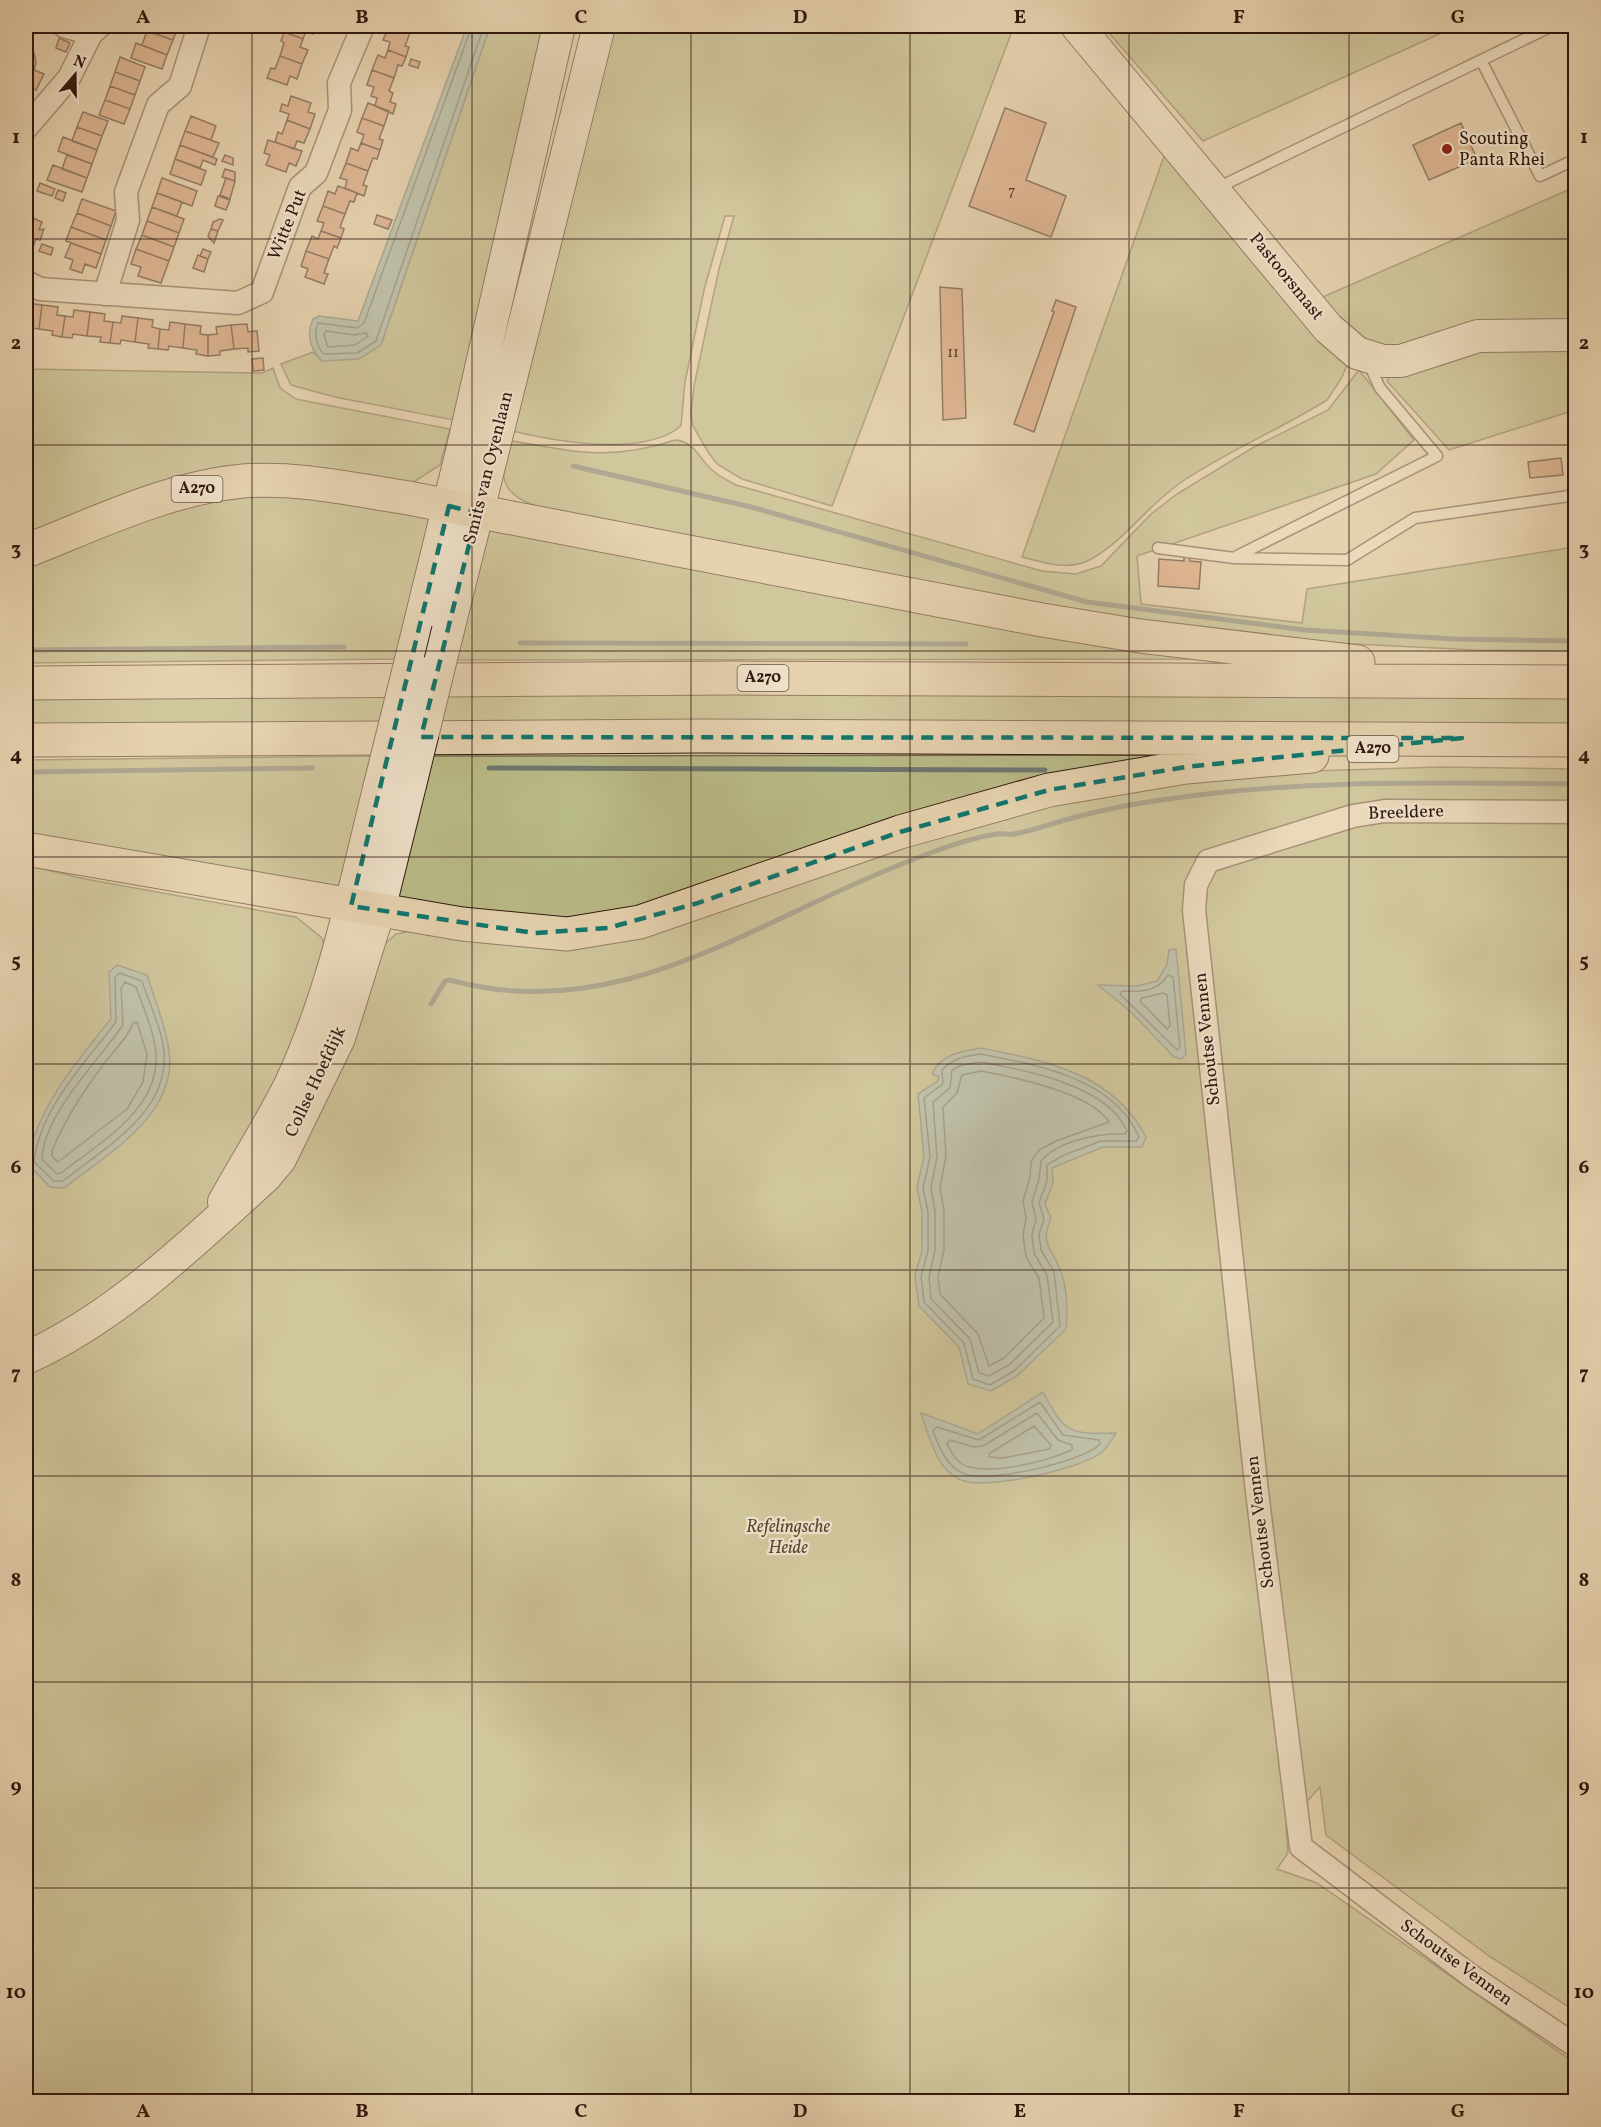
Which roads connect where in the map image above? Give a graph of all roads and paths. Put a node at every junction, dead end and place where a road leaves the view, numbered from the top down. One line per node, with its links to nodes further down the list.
1 (64, 26): 8 (street)
2 (199, 26): 14 (street)
3 (363, 26): 14 (street, Witte Put)
4 (559, 26): 18 (main road, Smits van Oyenlaan)
5 (599, 26): 18 (main road, Smits van Oyenlaan)
6 (1077, 26): 12 (main road, Pastoorsmast)
7 (1552, 26): 9 (lane)
8 (95, 30): 10 (street)
9 (1482, 60): 11 (lane); 12 (lane)
10 (26, 128)
11 (1575, 159)
12 (1215, 190): 16 (main road, Pastoorsmast)
13 (26, 282): 14 (street)
14 (105, 294)
15 (1575, 335): 16 (main road, Pastoorsmast)
16 (1365, 356): 21 (lane)
17 (1575, 495): 21 (lane)
18 (463, 509): 20 (highway, A270); 22 (highway, A270); 31 (main road, Smits van Oyenlaan, bridge)
19 (1158, 548): 21 (lane)
20 (26, 551)
21 (1234, 558)
22 (1501, 682): 23 (highway, A270); 24 (highway, A270)
23 (1575, 682)
24 (26, 683)
25 (1462, 738): 26 (highway, A270); 27 (highway, A270); 31 (highway, A270)
26 (26, 740)
27 (1575, 740)
28 (1575, 812): 30 (street, Breeldere)
29 (26, 849): 31 (highway, A270)
30 (1208, 861): 33 (street, Schoutse Vennen)
31 (365, 908): 32 (main road, Collse Hoefdijk)
32 (26, 1358)
33 (1575, 2046)

